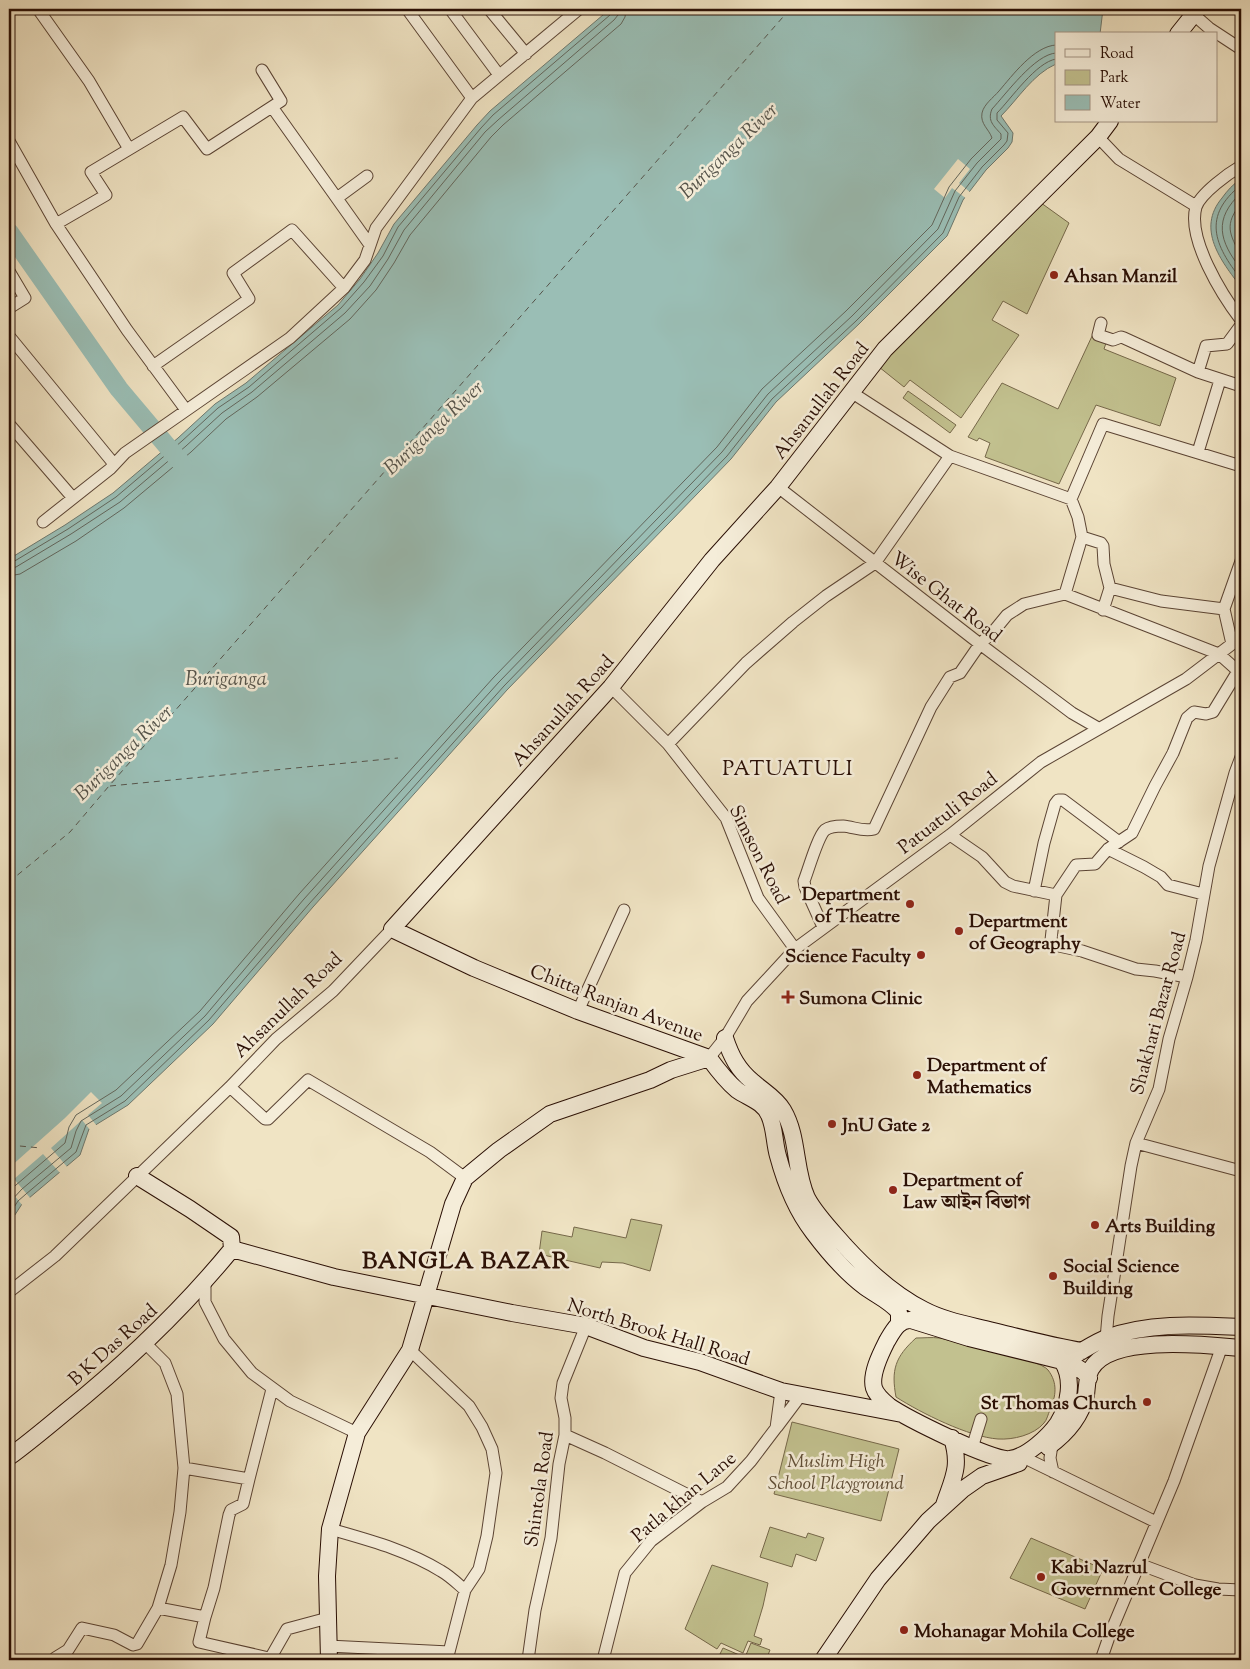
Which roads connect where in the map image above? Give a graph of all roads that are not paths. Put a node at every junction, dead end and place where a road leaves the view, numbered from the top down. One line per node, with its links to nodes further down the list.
1 (38, 9): 19 (street)
2 (408, 9): 14 (street)
3 (450, 9): 13 (street)
4 (489, 9): 11 (street)
5 (579, 9): 11 (street)
6 (1196, 11): 7 (street); 8 (street)
7 (1180, 32)
8 (1215, 32)
9 (1218, 34): 10 (street)
10 (1241, 49)
11 (526, 54): 13 (street)
12 (262, 70): 15 (street)
13 (499, 75): 14 (street)
14 (472, 98): 25 (street)
15 (272, 107): 19 (street); 22 (street)
16 (1109, 122): 17 (street, Ahsanullah Road)
17 (1098, 137): 23 (street); 37 (street, Ahsanullah Road)
18 (9, 141): 24 (street)
19 (129, 149): 24 (street)
20 (1241, 166): 23 (street)
21 (367, 176): 22 (street)
22 (337, 198): 25 (street)
23 (1196, 206): 29 (street)
24 (56, 224): 33 (street)
25 (370, 245): 27 (street)
26 (9, 271): 28 (street)
27 (344, 288): 33 (street); 38 (street)
28 (9, 308)
29 (1241, 320)
30 (1100, 323): 34 (street)
31 (1241, 325): 34 (street)
32 (9, 336): 42 (street)
33 (153, 366): 38 (street)
34 (1198, 372): 35 (street)
35 (1220, 380): 36 (street); 40 (street)
36 (1241, 386)
37 (851, 392): 41 (street); 44 (street, Ahsanullah Road)
38 (186, 410): 42 (street)
39 (9, 424): 45 (street)
40 (1198, 452): 43 (street); 46 (street)
41 (950, 456): 46 (street); 50 (street)
42 (114, 464): 45 (street)
43 (1241, 466)
44 (778, 487): 50 (street, Wise Ghat Road); 60 (street, Ahsanullah Road)
45 (73, 498): 47 (street)
46 (1071, 499): 48 (street)
47 (42, 522)
48 (1082, 537): 51 (street); 52 (street)
49 (1241, 561): 53 (street)
50 (875, 563): 56 (street, Wise Ghat Road); 62 (street)
51 (1110, 588): 53 (street); 54 (street)
52 (1065, 594): 54 (street); 56 (street)
53 (1224, 609): 57 (street)
54 (1103, 610): 58 (street)
55 (1241, 634): 57 (street, Patuatuli Road)
56 (980, 644): 61 (street, Wise Ghat Road); 72 (street)
57 (1232, 644): 58 (street, Patuatuli Road)
58 (1219, 654): 59 (street); 61 (street, Patuatuli Road)
59 (1240, 672): 66 (street)
60 (611, 687): 62 (street, Simson Road); 73 (street, Ahsanullah Road)
61 (1098, 728): 65 (street, Patuatuli Road)
62 (668, 744): 74 (street, Simson Road)
63 (1241, 756): 64 (street, Shakhari Bazar Road)
64 (1238, 773): 69 (street, Shakhari Bazar Road)
65 (950, 835): 68 (street); 72 (street, Patuatuli Road)
66 (1119, 842): 67 (street); 68 (street)
67 (1108, 849): 69 (street); 70 (street)
68 (1034, 890): 70 (street)
69 (1203, 894): 75 (street, Shakhari Bazar Road)
70 (1056, 895): 75 (street)
71 (624, 910): 76 (street)
72 (823, 928): 74 (street, Patuatuli Road)
73 (392, 929): 76 (street, Chitta Ranjan Avenue); 79 (street, Ahsanullah Road)
74 (795, 949): 77 (street, Patuatuli Road)
75 (1187, 977): 80 (street, Shakhari Bazar Road)
76 (578, 1011): 78 (street, Chitta Ranjan Avenue)
77 (725, 1038): 78 (street, Patuatuli Road); 88 (street, Chitta Ranjan Avenue)
78 (709, 1058): 83 (street); 88 (street, Chitta Ranjan Avenue)
79 (230, 1087): 82 (street, Ahsanullah Road); 83 (street)
80 (1136, 1143): 81 (street); 89 (street, Shakhari Bazar Road)
81 (1241, 1171)
82 (137, 1176): 84 (street); 86 (street, Ahsanullah Road)
83 (464, 1178): 87 (street)
84 (232, 1249): 85 (street, B K Das Road); 87 (street, North Brook Hall Road)
85 (205, 1282): 93 (street, B K Das Road); 101 (street)
86 (9, 1292)
87 (427, 1295): 90 (street, North Brook Hall Road); 96 (street)
88 (909, 1316): 97 (street, Chitta Ranjan Avenue); 99 (street, Chitta Ranjan Avenue); 104 (street)
89 (1108, 1316): 92 (street, Shakhari Bazar Road); 97 (street)
90 (586, 1326): 102 (street, North Brook Hall Road); 108 (street, Shintola Road)
91 (1241, 1327): 92 (street)
92 (1106, 1339): 97 (street); 98 (street)
93 (145, 1343): 112 (street, B K Das Road); 115 (street)
94 (1222, 1346): 95 (street); 98 (street); 120 (street)
95 (1241, 1348)
96 (410, 1350): 107 (street); 123 (street)
97 (1082, 1351): 99 (street)
98 (1106, 1355): 100 (street)
99 (1062, 1362): 100 (street, Chitta Ranjan Avenue); 113 (street)
100 (1089, 1378): 110 (street)
101 (272, 1389): 107 (street); 117 (street)
102 (781, 1391): 103 (street, North Brook Hall Road); 106 (street, Patla khan Lane)
103 (800, 1395): 104 (street, North Brook Hall Road); 106 (street)
104 (902, 1414): 109 (street)
105 (980, 1419): 111 (street)
106 (776, 1428): 118 (street, Patla khan Lane)
107 (357, 1433): 121 (street)
108 (564, 1435): 118 (street); 131 (street, Shintola Road)
109 (952, 1438): 111 (street); 119 (street)
110 (1052, 1445): 114 (street); 116 (street)
111 (972, 1448): 113 (street)
112 (9, 1458)
113 (1010, 1460): 114 (street)
114 (1029, 1460): 116 (street); 119 (street)
115 (184, 1468): 117 (street); 125 (street)
116 (1053, 1472): 120 (street)
117 (249, 1479): 126 (street)
118 (702, 1502): 132 (street, Patla khan Lane)
119 (944, 1505): 133 (street)
120 (1156, 1522): 122 (street)
121 (330, 1529): 123 (street); 127 (street)
122 (1139, 1564): 124 (street); 134 (street)
123 (465, 1590): 129 (street)
124 (1241, 1590)
125 (158, 1608): 126 (street); 130 (street)
126 (205, 1617): 127 (street)
127 (328, 1618): 128 (street)
128 (328, 1653): 129 (street)
129 (448, 1656)
130 (54, 1660)
131 (528, 1660)
132 (603, 1660)
133 (823, 1660)
134 (1101, 1660)

